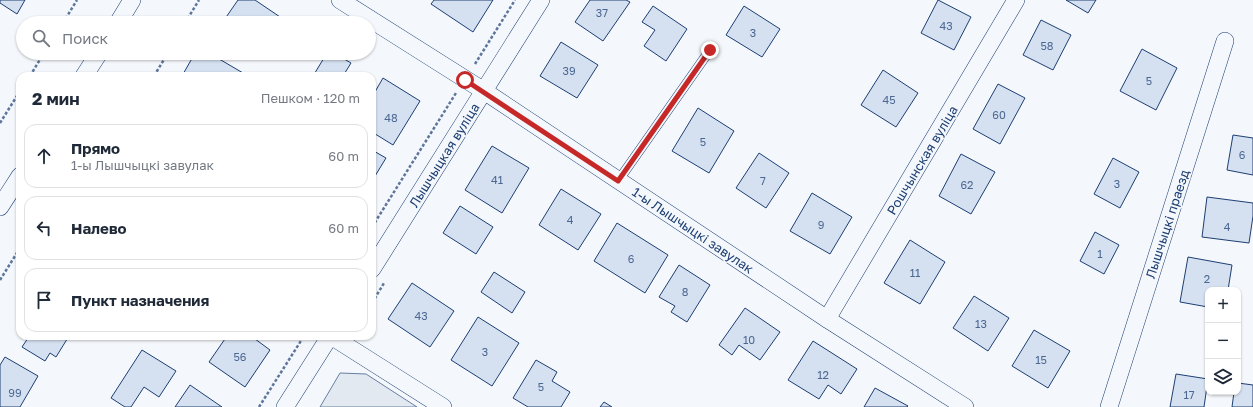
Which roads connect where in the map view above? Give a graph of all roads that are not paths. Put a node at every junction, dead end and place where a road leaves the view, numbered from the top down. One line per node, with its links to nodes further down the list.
1 (132, 0): 5 (street)
2 (340, 0): 6 (street, 1-ы Лышчыцкі завулак)
3 (541, 0): 12 (street, Лышчыцкая вуліца)
4 (1016, 0): 17 (street, Рошчынская вуліца)
5 (122, 16)
6 (365, 16)
7 (376, 23): 12 (street, 1-ы Лышчыцкі завулак)
8 (1226, 41): 23 (street, Лышчыцкі праезд)
9 (710, 50): 13 (lane)
10 (94, 60): 11 (street)
11 (87, 72)
12 (484, 91): 13 (street, 1-ы Лышчыцкі завулак); 16 (street, Лышчыцкая вуліца)
13 (618, 181): 17 (street, 1-ы Лышчыцкі завулак)
14 (16, 182): 15 (street)
15 (0, 207)
16 (376, 263)
17 (827, 319): 22 (street, 1-ы Лышчыцкі завулак)
18 (328, 340): 20 (street)
19 (337, 340): 21 (street)
20 (285, 407)
21 (443, 407)
22 (965, 407)
23 (1109, 407)

